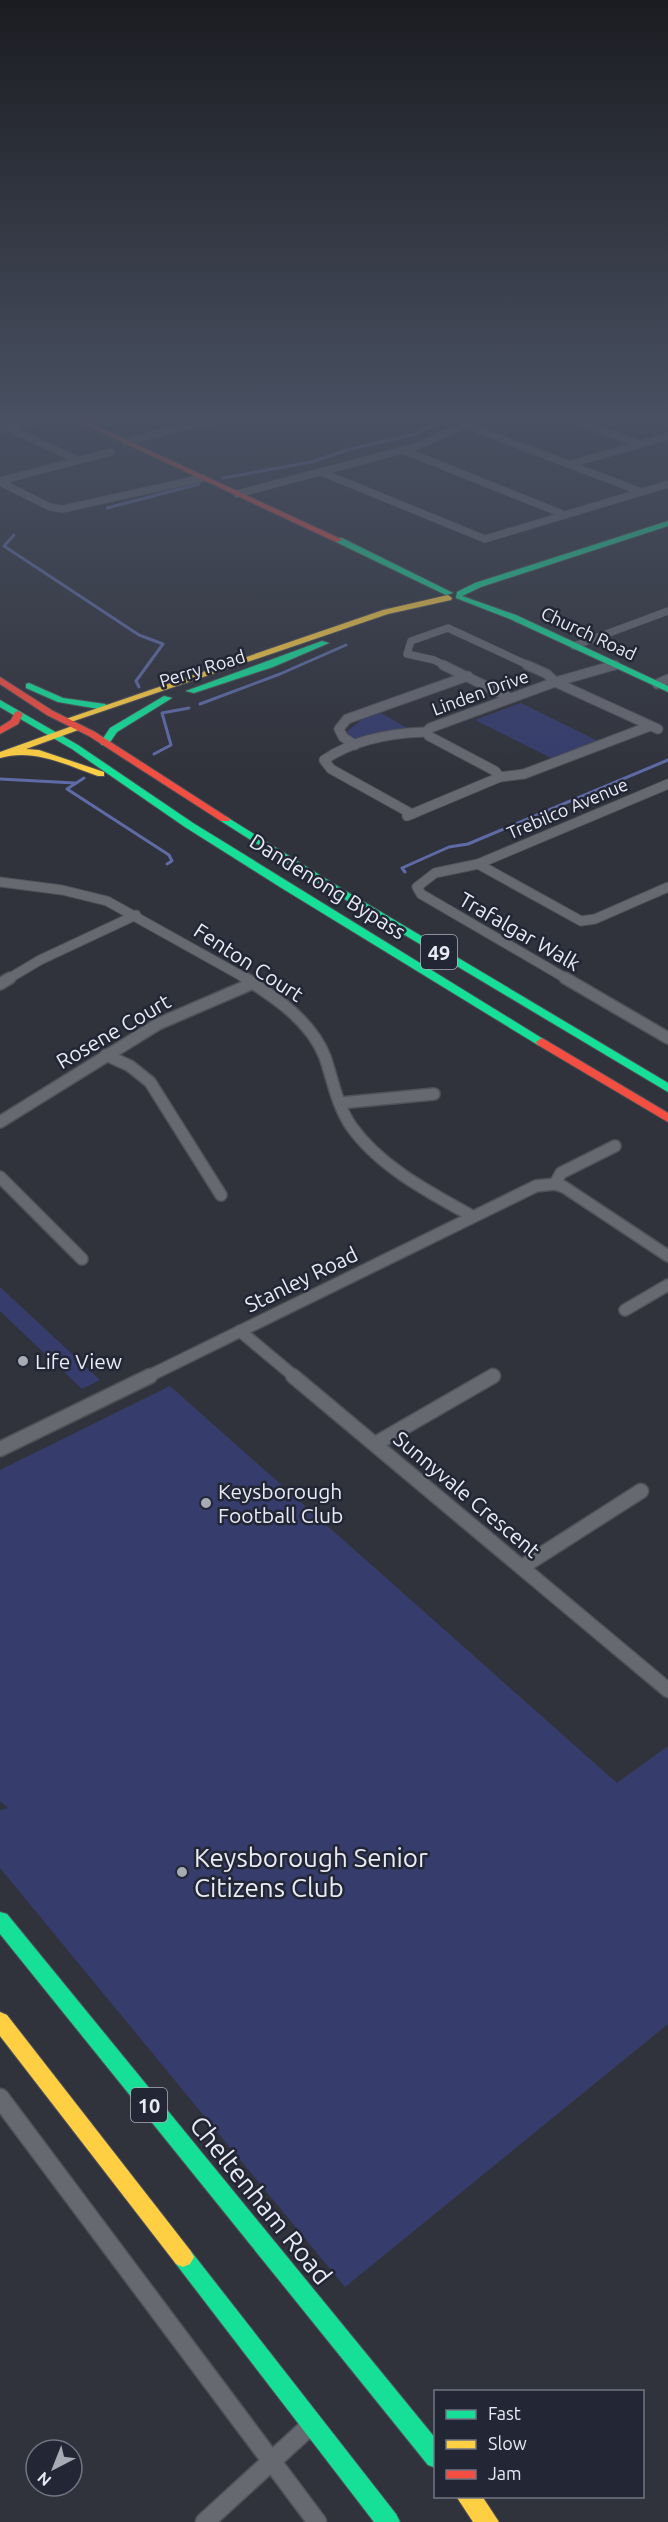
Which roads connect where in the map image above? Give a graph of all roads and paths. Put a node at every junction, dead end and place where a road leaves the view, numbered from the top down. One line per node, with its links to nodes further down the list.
1 (331, 537): 3 (main road, Church Road)
2 (626, 537): 3 (main road, Perry Road)
3 (454, 596): 4 (main road, Perry Road); 6 (main road, Church Road)
4 (411, 606): 14 (main road, Perry Road); 17 (main road, Perry Road)
5 (668, 611): 6 (street)
6 (574, 646): 7 (main road, Church Road)
7 (601, 658): 8 (main road, Church Road); 12 (street, Linden Drive)
8 (615, 665): 12 (street, Linden Drive); 13 (main road, Church Road)
9 (0, 668): 17 (main road)
10 (468, 676): 12 (street); 15 (street); 27 (street)
11 (0, 680): 19 (main road, Dandenong Bypass / 49)
12 (555, 682): 15 (street, Linden Drive); 29 (street)
13 (664, 684)
14 (167, 698): 20 (main road, Perry Road); 26 (main road)
15 (510, 698): 23 (street, Linden Drive)
16 (0, 703): 18 (main road, Dandenong Bypass / 49)
17 (105, 707): 19 (main road, Perry Road)
18 (18, 714): 21 (main road, Dandenong Bypass / 49); 22 (main road)
19 (65, 721): 20 (main road, Dandenong Bypass / 49); 21 (main road, Perry Road)
20 (78, 727): 24 (main road, Perry Road); 26 (main road, Dandenong Bypass / 49)
21 (43, 729): 24 (main road, Dandenong Bypass / 49); 25 (main road, Perry Road)
22 (0, 731)
23 (426, 732): 27 (street); 29 (street, Linden Drive)
24 (57, 736): 28 (main road, Perry Road); 30 (main road, Dandenong Bypass / 49)
25 (0, 743)
26 (105, 744): 40 (main road, Dandenong Bypass / 49)
27 (355, 745): 29 (street)
28 (6, 753): 30 (main road)
29 (500, 777)
30 (128, 784): 43 (main road, Dandenong Bypass / 49)
31 (668, 784): 32 (street, Trebilco Avenue)
32 (478, 864): 34 (street); 38 (street, Trafalgar Walk)
33 (0, 882): 35 (street, Fenton Court)
34 (668, 887)
35 (135, 915): 36 (street); 37 (street, Fenton Court)
36 (0, 984)
37 (251, 984): 39 (street, Rosene Court); 42 (street, Fenton Court)
38 (668, 1038)
39 (106, 1055): 44 (street, Rosene Court); 49 (street)
40 (668, 1088)
41 (434, 1094): 42 (street)
42 (340, 1103): 48 (street, Fenton Court)
43 (668, 1118)
44 (0, 1122)
45 (615, 1146): 47 (street, Stanley Road)
46 (0, 1178): 53 (street)
47 (555, 1184): 50 (street, Stanley Road); 52 (street)
48 (430, 1193): 50 (street, Fenton Court); 51 (street, Fenton Court)
49 (221, 1195)
50 (472, 1216): 51 (street, Stanley Road)
51 (459, 1223): 56 (street, Stanley Road)
52 (668, 1256)
53 (82, 1259)
54 (668, 1285): 55 (street)
55 (625, 1310)
56 (240, 1331): 58 (street, Sunnyvale Crescent); 59 (street, Stanley Road)
57 (493, 1376): 58 (street)
58 (375, 1444): 61 (street, Sunnyvale Crescent)
59 (0, 1449)
60 (641, 1491): 61 (street)
61 (522, 1567): 62 (street, Sunnyvale Crescent)
62 (668, 1690)
63 (0, 1920): 67 (main road, Cheltenham Road / 10)
64 (0, 2021): 66 (main road)
65 (0, 2098): 68 (street)
66 (311, 2425): 68 (street); 72 (main road)
67 (434, 2456)
68 (271, 2460): 70 (street); 71 (street)
69 (469, 2498): 73 (main road)
70 (205, 2522)
71 (317, 2522)
72 (388, 2522)
73 (487, 2522)

